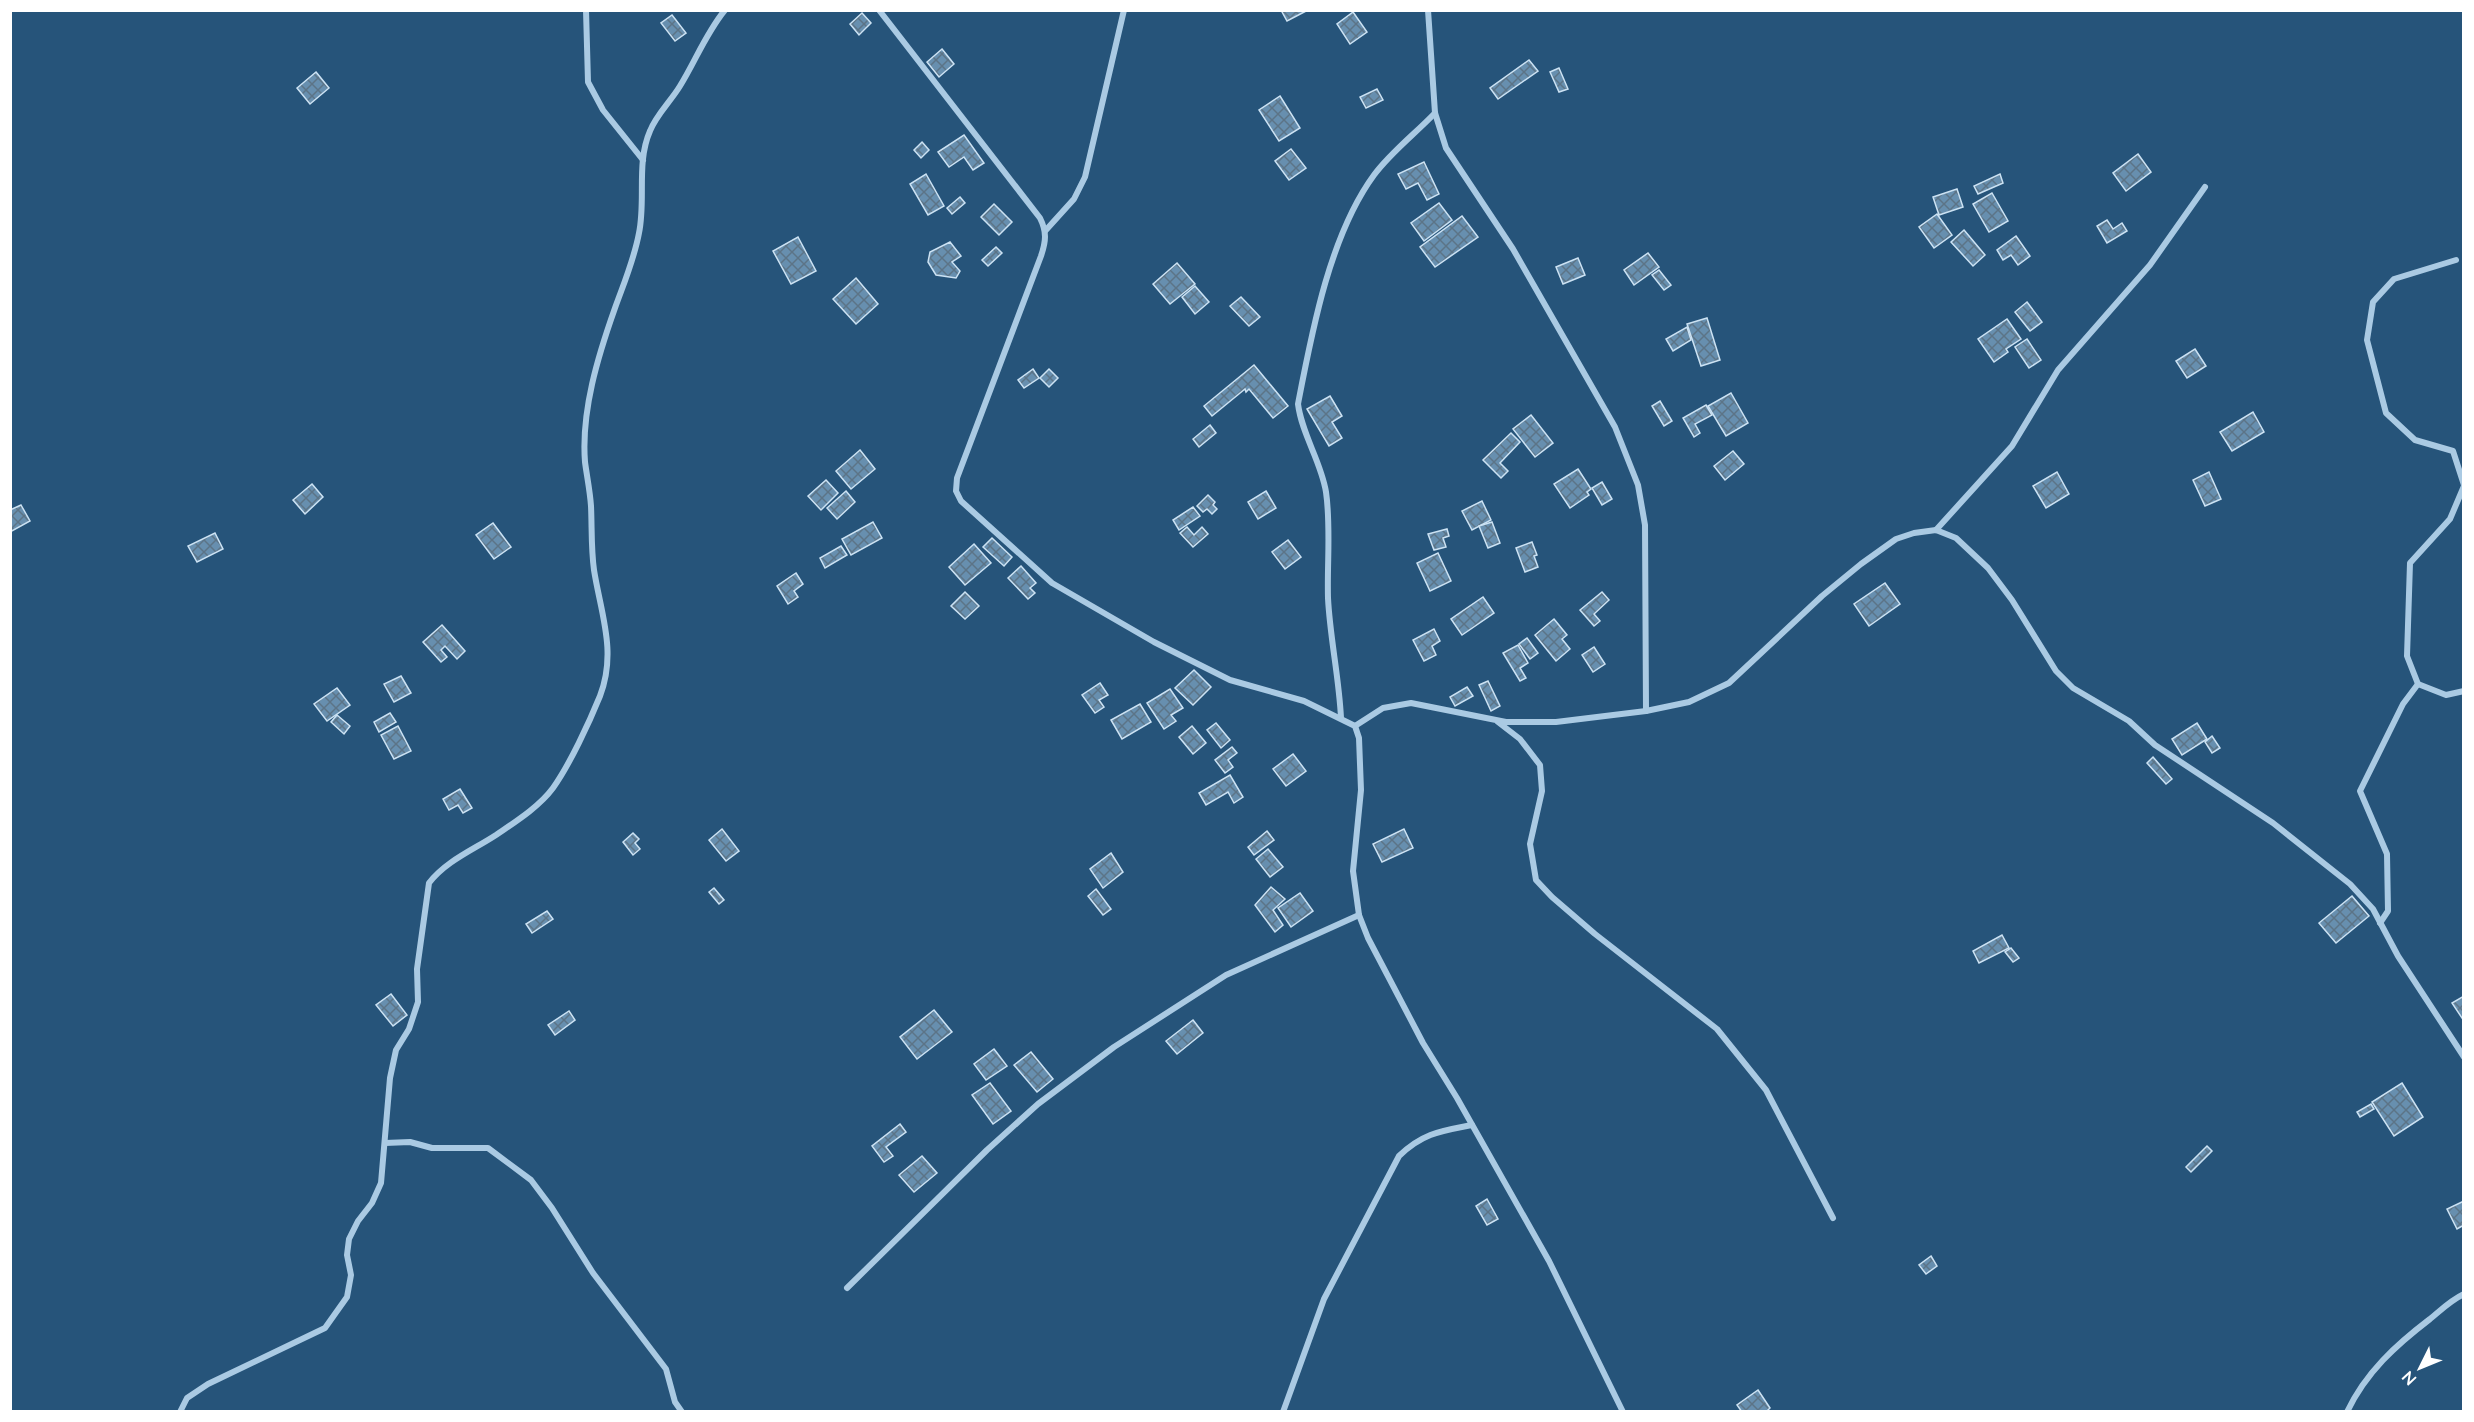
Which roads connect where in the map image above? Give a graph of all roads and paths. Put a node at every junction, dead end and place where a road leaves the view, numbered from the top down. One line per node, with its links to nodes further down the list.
1 (586, 10): 7 (street)
2 (725, 10): 7 (street)
3 (879, 10): 9 (street)
4 (1124, 10): 9 (street)
5 (1428, 10): 6 (street)
6 (1435, 113): 15 (street); 16 (street)
7 (643, 160): 23 (street)
8 (2205, 187): 12 (street)
9 (1046, 230): 16 (street)
10 (2456, 260): 11 (street)
11 (2463, 485): 13 (street)
12 (1936, 530): 15 (street); 20 (street)
13 (2418, 684): 14 (street); 20 (street)
14 (2463, 691)
15 (1646, 711): 17 (street)
16 (1341, 718): 18 (street)
17 (1495, 719): 18 (street); 24 (street)
18 (1355, 726): 19 (street)
19 (1359, 915): 22 (street); 25 (street)
20 (2380, 923): 21 (street)
21 (2463, 1057)
22 (1472, 1125): 29 (street); 30 (street)
23 (385, 1143): 27 (street); 28 (street)
24 (1833, 1218)
25 (847, 1288)
26 (2463, 1294): 31 (street)
27 (180, 1412)
28 (682, 1412)
29 (1283, 1412)
30 (1623, 1412)
31 (2347, 1412)

